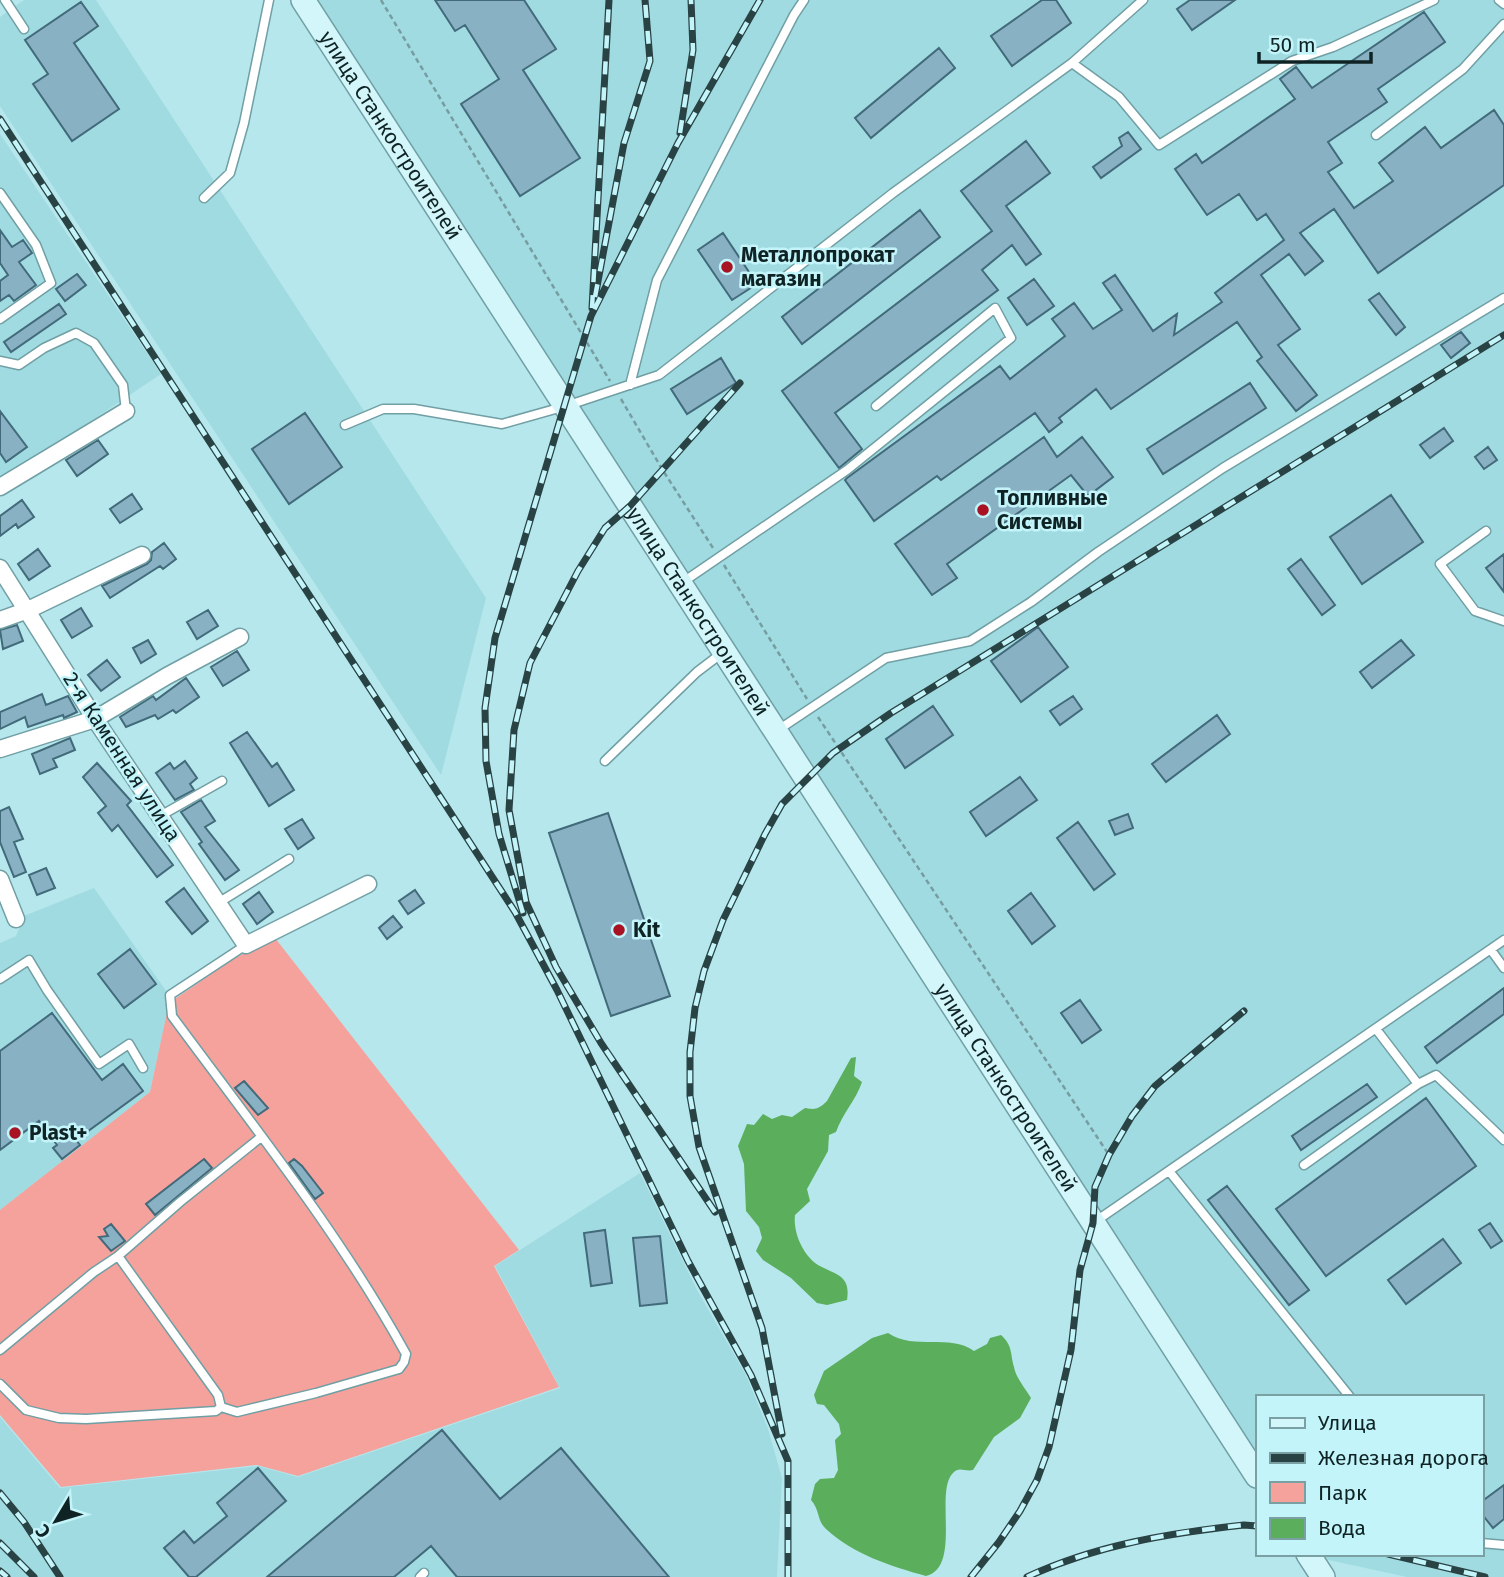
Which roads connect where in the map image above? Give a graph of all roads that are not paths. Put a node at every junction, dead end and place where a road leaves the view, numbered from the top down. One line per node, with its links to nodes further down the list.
1 (5, 0): 10 (lane)
2 (269, 0): 14 (lane)
3 (303, 0): 20 (main road, улица Станкостроителей)
4 (804, 0): 18 (lane)
5 (1143, 0): 11 (lane)
6 (1434, 0): 11 (lane)
7 (1499, 0): 8 (lane)
8 (1504, 4)
9 (1504, 24): 12 (lane)
10 (24, 29)
11 (1072, 62): 18 (lane)
12 (1376, 135)
13 (0, 193): 16 (lane)
14 (204, 198)
15 (1504, 298): 34 (lane)
16 (0, 319)
17 (0, 361): 21 (lane)
18 (630, 385): 20 (lane)
19 (876, 405): 27 (lane)
20 (566, 406): 22 (lane); 27 (main road, улица Станкостроителей)
21 (126, 411): 23 (street)
22 (345, 425)
23 (0, 487)
24 (1486, 531): 30 (lane)
25 (142, 555): 28 (street)
26 (0, 568): 28 (street, 2-я Каменная улица)
27 (680, 584): 32 (main road, улица Станкостроителей)
28 (28, 610): 29 (street); 33 (street, 2-я Каменная улица)
29 (0, 620)
30 (1504, 621)
31 (240, 637): 33 (street)
32 (724, 651): 34 (main road, улица Станкостроителей); 36 (lane)
33 (95, 719): 35 (street); 38 (street, 2-я Каменная улица)
34 (776, 732): 56 (main road, улица Станкостроителей)
35 (0, 749)
36 (605, 761)
37 (222, 781): 38 (lane)
38 (160, 817): 42 (street, 2-я Каменная улица)
39 (289, 859): 42 (lane)
40 (0, 879): 43 (street)
41 (368, 884): 45 (street)
42 (218, 903): 45 (street, 2-я Каменная улица)
43 (16, 919)
44 (1504, 940): 46 (lane)
45 (246, 945): 52 (lane)
46 (1491, 950): 47 (lane); 49 (lane)
47 (1504, 968)
48 (0, 979): 50 (lane)
49 (1376, 1029): 51 (lane); 55 (lane)
50 (143, 1068)
51 (1418, 1084): 53 (lane); 54 (lane)
52 (261, 1137): 57 (lane); 61 (lane)
53 (1504, 1140)
54 (1304, 1165)
55 (1169, 1171): 56 (lane); 60 (lane)
56 (1093, 1223): 62 (main road, улица Станкостроителей)
57 (117, 1256): 58 (lane); 61 (lane)
58 (0, 1350)
59 (0, 1384): 61 (lane)
60 (1348, 1395)
61 (221, 1407)
62 (1256, 1474)
63 (1483, 1543): 64 (lane)
64 (1504, 1545)
65 (1309, 1556): 66 (main road)
66 (1323, 1577)

